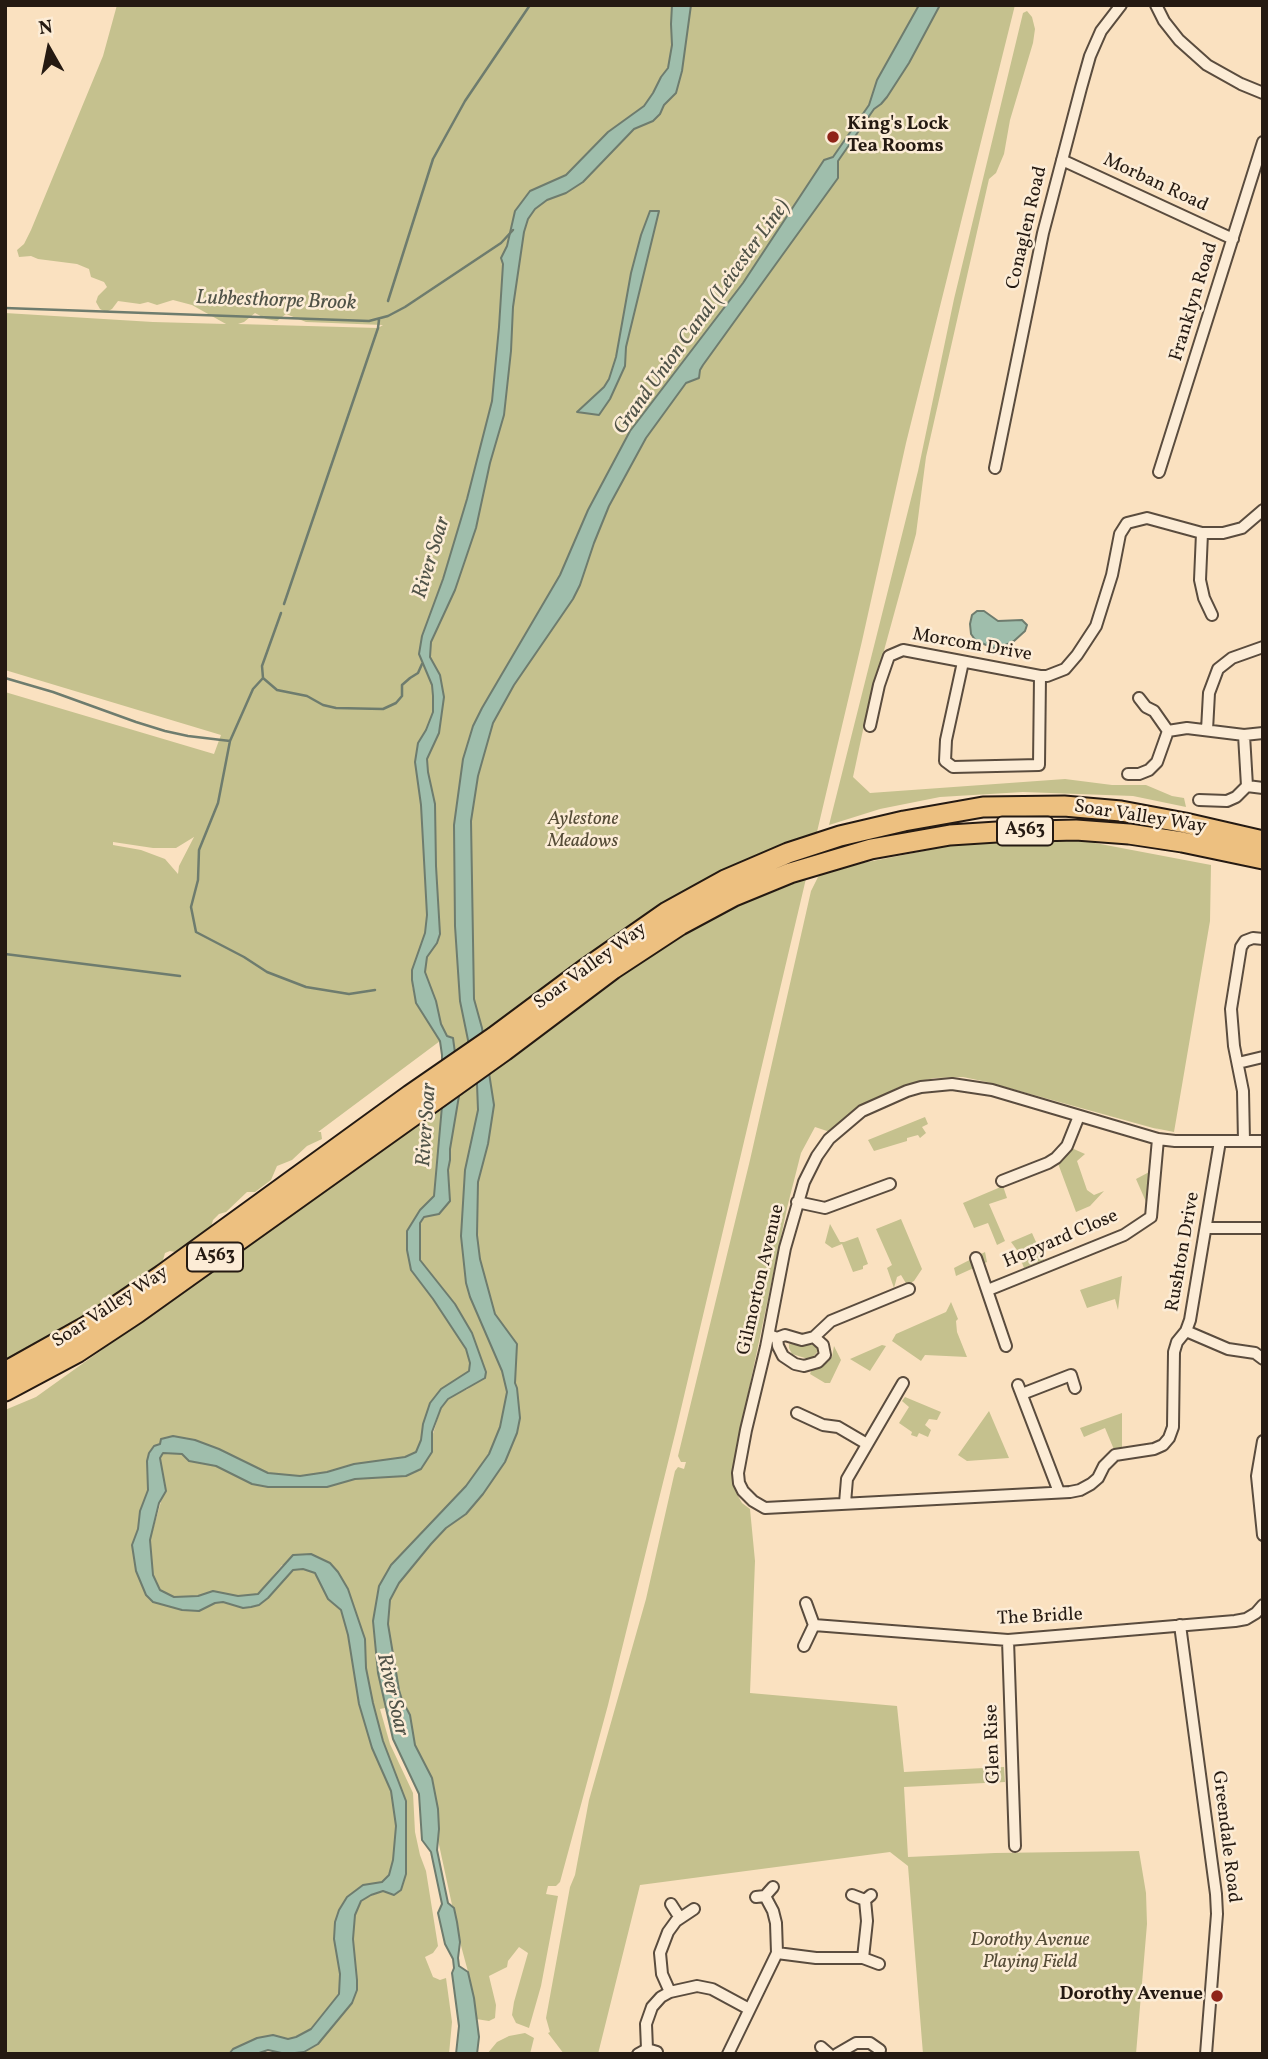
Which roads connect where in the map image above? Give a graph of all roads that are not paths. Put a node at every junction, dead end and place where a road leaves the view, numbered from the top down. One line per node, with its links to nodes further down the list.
1 (1121, 5): 5 (street, Conaglen Road)
2 (1156, 5): 3 (street)
3 (1263, 93)
4 (1263, 142): 6 (street, Franklyn Road)
5 (1062, 160): 6 (street, Morban Road); 7 (street, Conaglen Road)
6 (1233, 239): 8 (street, Franklyn Road)
7 (995, 468)
8 (1159, 472)
9 (1263, 510): 10 (street, Morcom Drive)
10 (1202, 533): 11 (street); 14 (street, Morcom Drive)
11 (1212, 615)
12 (1263, 647): 17 (street)
13 (963, 662): 14 (street, Morcom Drive); 14 (street); 16 (street, Morcom Drive)
14 (1040, 676)
15 (1139, 698): 18 (street)
16 (870, 726)
17 (1207, 730): 18 (street); 20 (street)
18 (1168, 731): 21 (street)
19 (1263, 733): 20 (street)
20 (1244, 735): 22 (street)
21 (1128, 774)
22 (1248, 786): 23 (street); 24 (street)
23 (1263, 788)
24 (1199, 800)
25 (1263, 841): 27 (highway, Soar Valley Way / A563)
26 (1263, 859): 27 (highway, Soar Valley Way / A563)
27 (789, 863): 31 (highway, Soar Valley Way / A563)
28 (1263, 939): 30 (street)
29 (1263, 1057): 30 (street)
30 (1238, 1063): 35 (street)
31 (413, 1103): 50 (highway, Soar Valley Way / A563); 53 (highway, Soar Valley Way / A563)
32 (1079, 1116): 33 (street, Gilmorton Avenue); 37 (street); 39 (street, Gilmorton Avenue)
33 (1158, 1139): 34 (street, Gilmorton Avenue); 44 (street, Hopyard Close)
34 (1220, 1141): 35 (street, Gilmorton Avenue); 40 (street, Rushton Drive)
35 (1244, 1141): 36 (street, Gilmorton Avenue)
36 (1263, 1141)
37 (1002, 1181)
38 (890, 1184): 39 (street)
39 (797, 1202): 46 (street, Gilmorton Avenue)
40 (1206, 1228): 41 (street); 45 (street, Rushton Drive)
41 (1263, 1228)
42 (976, 1258): 44 (street, Hopyard Close)
43 (909, 1289): 47 (street)
44 (988, 1290): 48 (street, Hopyard Close)
45 (1186, 1331): 49 (street); 57 (street, Rushton Drive)
46 (773, 1336): 47 (street); 47 (street); 59 (street, Gilmorton Avenue)
47 (814, 1338)
48 (1006, 1346)
49 (1263, 1359)
50 (5, 1372)
51 (903, 1383): 56 (street)
52 (1075, 1388): 58 (street)
53 (5, 1391)
54 (797, 1413): 56 (street)
55 (1263, 1441): 60 (street)
56 (867, 1444): 59 (street)
57 (1120, 1453): 58 (street, Gilmorton Avenue)
58 (1059, 1492): 59 (street, Gilmorton Avenue)
59 (845, 1503)
60 (1263, 1535)
61 (806, 1603): 63 (street)
62 (1261, 1612): 64 (street, The Bridle)
63 (814, 1625): 65 (street, The Bridle); 66 (street)
64 (1180, 1625): 65 (street, The Bridle); 82 (street, Greendale Road)
65 (1008, 1640): 67 (street, Glen Rise)
66 (804, 1646)
67 (1015, 1846)
68 (765, 1894): 73 (street)
69 (852, 1895): 74 (street)
70 (671, 1904): 72 (street)
71 (694, 1909): 72 (street)
72 (680, 1918): 76 (street)
73 (777, 1953): 74 (street); 77 (street)
74 (863, 1958): 75 (street)
75 (879, 1964)
76 (670, 1992): 77 (street); 79 (street)
77 (748, 2008): 80 (street)
78 (876, 2030): 81 (street)
79 (648, 2052)
80 (728, 2054)
81 (837, 2054)
82 (1206, 2054)

